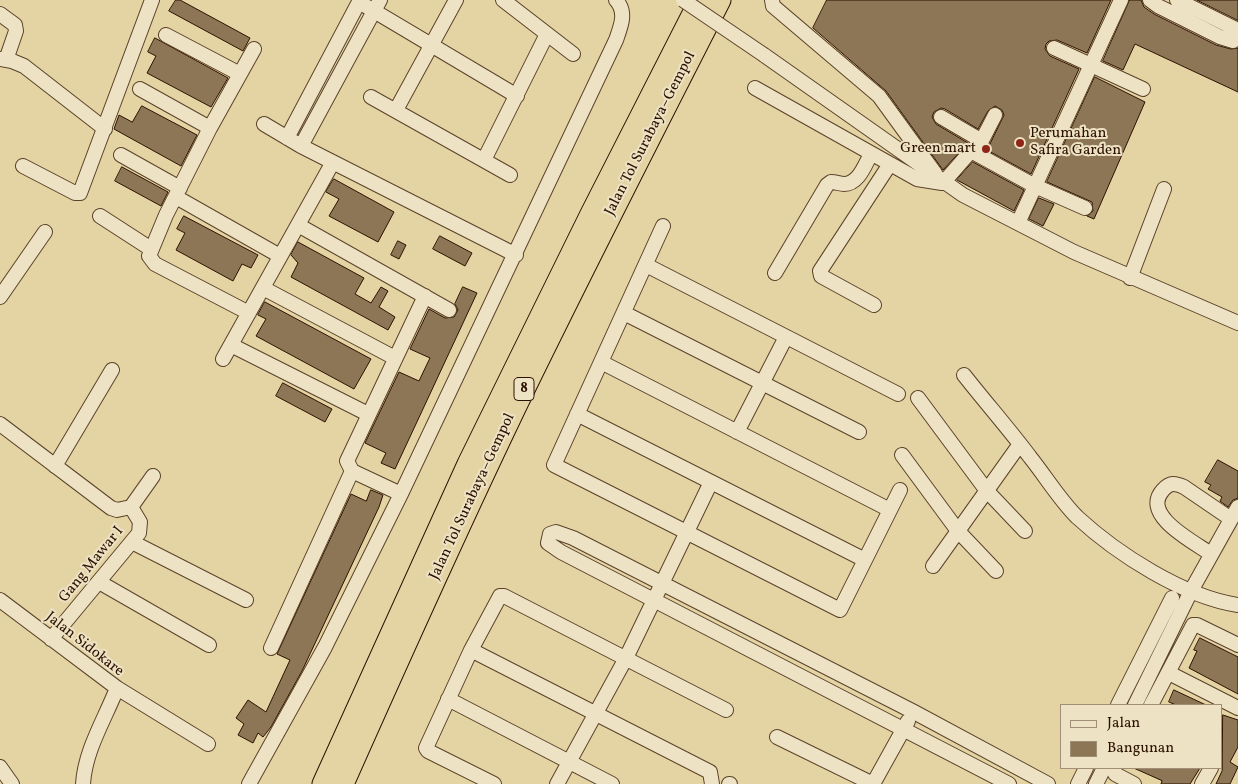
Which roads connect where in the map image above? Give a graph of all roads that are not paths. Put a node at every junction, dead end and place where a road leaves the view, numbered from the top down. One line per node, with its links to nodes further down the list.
1 (152, 0): 36 (street)
2 (456, 0): 19 (street)
3 (503, 0): 16 (street)
4 (616, 0): 58 (street)
5 (683, 0): 47 (street, bridge)
6 (700, 0): 141 (highway, Jalan Tol Surabaya–Gempol / 8)
7 (720, 0): 142 (highway, Jalan Tol Surabaya–Gempol / 8)
8 (772, 0): 47 (street)
9 (1121, 0): 24 (street)
10 (1150, 0): 18 (street)
11 (1176, 0): 15 (street)
12 (360, 1): 13 (street); 37 (street)
13 (377, 5): 19 (street); 38 (street)
14 (0, 14): 23 (street)
15 (1238, 30)
16 (547, 34): 22 (street); 29 (street)
17 (166, 35): 25 (street)
18 (1238, 37)
19 (432, 46): 29 (street); 31 (street)
20 (1054, 48): 24 (street)
21 (254, 49): 25 (street)
22 (573, 54)
23 (3, 59): 36 (street)
24 (1090, 65): 28 (street); 48 (street)
25 (240, 74): 35 (street)
26 (755, 88): 40 (street)
27 (140, 89): 35 (street)
28 (1143, 89)
29 (517, 96): 42 (street)
30 (371, 97): 31 (street)
31 (396, 110): 42 (street)
32 (995, 114): 39 (street)
33 (941, 117): 39 (street)
34 (264, 124): 37 (street)
35 (210, 128): 50 (street)
36 (105, 129): 45 (street)
37 (287, 138): 38 (street)
38 (301, 146): 43 (street)
39 (979, 147): 47 (street); 48 (street)
40 (871, 154): 44 (street); 61 (street)
41 (121, 155): 50 (street)
42 (484, 160): 46 (street)
43 (333, 162): 54 (street); 58 (street)
44 (890, 164): 47 (street); 66 (street)
45 (23, 166)
46 (510, 175)
47 (943, 183): 53 (street)
48 (1035, 186): 51 (street); 53 (street)
49 (1164, 189): 62 (street)
50 (178, 192): 57 (street); 59 (street)
51 (1085, 208)
52 (100, 216): 57 (street)
53 (1018, 224): 62 (street)
54 (298, 225): 59 (street); 64 (street)
55 (663, 226): 60 (street)
56 (45, 232): 65 (street)
57 (150, 249): 69 (street)
58 (516, 255): 94 (street)
59 (280, 256): 63 (street)
60 (646, 265): 68 (street); 71 (street)
61 (774, 273)
62 (1130, 278): 70 (street)
63 (263, 288): 69 (street); 73 (street)
64 (425, 296): 67 (street); 73 (street)
65 (0, 297)
66 (874, 305)
67 (449, 310)
68 (624, 312): 75 (street); 78 (street)
69 (249, 313): 72 (street)
70 (1238, 323)
71 (786, 337): 78 (street); 79 (street)
72 (231, 345): 74 (street); 81 (street)
73 (395, 358): 81 (street)
74 (223, 359)
75 (601, 362): 82 (street); 84 (street)
76 (112, 370): 88 (street)
77 (964, 375): 86 (street)
78 (762, 382): 84 (street); 85 (street)
79 (898, 394)
80 (918, 398): 93 (street)
81 (368, 414): 89 (street)
82 (577, 414): 91 (street); 100 (street)
83 (0, 424): 88 (street)
84 (736, 432): 96 (street)
85 (859, 432)
86 (1020, 444): 93 (street); 108 (street)
87 (902, 454): 98 (street)
88 (55, 466): 95 (street)
89 (352, 471): 94 (street); 117 (street)
90 (153, 476): 95 (street)
91 (711, 482): 100 (street); 103 (street)
92 (900, 490): 96 (street)
93 (987, 491): 98 (street); 99 (street)
94 (401, 494): 140 (street)
95 (131, 506): 101 (street, Gang Mawar I)
96 (890, 510): 103 (street)
97 (1234, 513): 102 (street); 102 (street)
98 (958, 530): 104 (street); 105 (street)
99 (1025, 531)
100 (686, 532): 103 (street); 107 (street)
101 (132, 542): 106 (street, Gang Mawar I); 110 (street)
102 (1211, 554): 108 (street)
103 (865, 560)
104 (933, 566)
105 (996, 571)
106 (98, 582): 114 (street, Gang Mawar I); 115 (street)
107 (661, 584): 111 (street); 111 (street); 128 (street)
108 (1191, 591): 113 (street); 124 (street)
109 (1172, 598): 123 (street)
110 (246, 600)
111 (653, 601): 119 (street); 130 (street)
112 (5, 604): 114 (street, Jalan Sidokare)
113 (1238, 605)
114 (51, 639): 121 (street, Jalan Sidokare)
115 (209, 645)
116 (1238, 645): 120 (street)
117 (270, 648)
118 (471, 650): 119 (street); 122 (street); 129 (street)
119 (626, 658): 127 (street); 129 (street)
120 (1169, 674): 125 (street); 126 (street)
121 (117, 688): 132 (street); 139 (street, Jalan Sidokare)
122 (448, 699): 133 (street); 143 (street)
123 (1119, 704)
124 (1136, 704)
125 (1152, 704)
126 (1238, 708)
127 (726, 710)
128 (914, 712): 130 (street); 149 (street)
129 (596, 714): 133 (street); 146 (street)
130 (903, 728): 147 (street); 148 (street)
131 (777, 737): 147 (street)
132 (208, 744)
133 (569, 762): 144 (street); 145 (street)
134 (1, 769): 138 (street)
135 (1086, 769): 150 (street)
136 (1210, 769): 153 (street)
137 (1112, 773): 151 (street); 152 (street)
138 (12, 784)
139 (84, 784)
140 (249, 784)
141 (323, 784)
142 (342, 784)
143 (494, 784)
144 (557, 784)
145 (612, 784)
146 (712, 784)
147 (873, 784)
148 (1009, 784)
149 (1048, 784)
150 (1078, 784)
151 (1096, 784)
152 (1134, 784)
153 (1202, 784)

